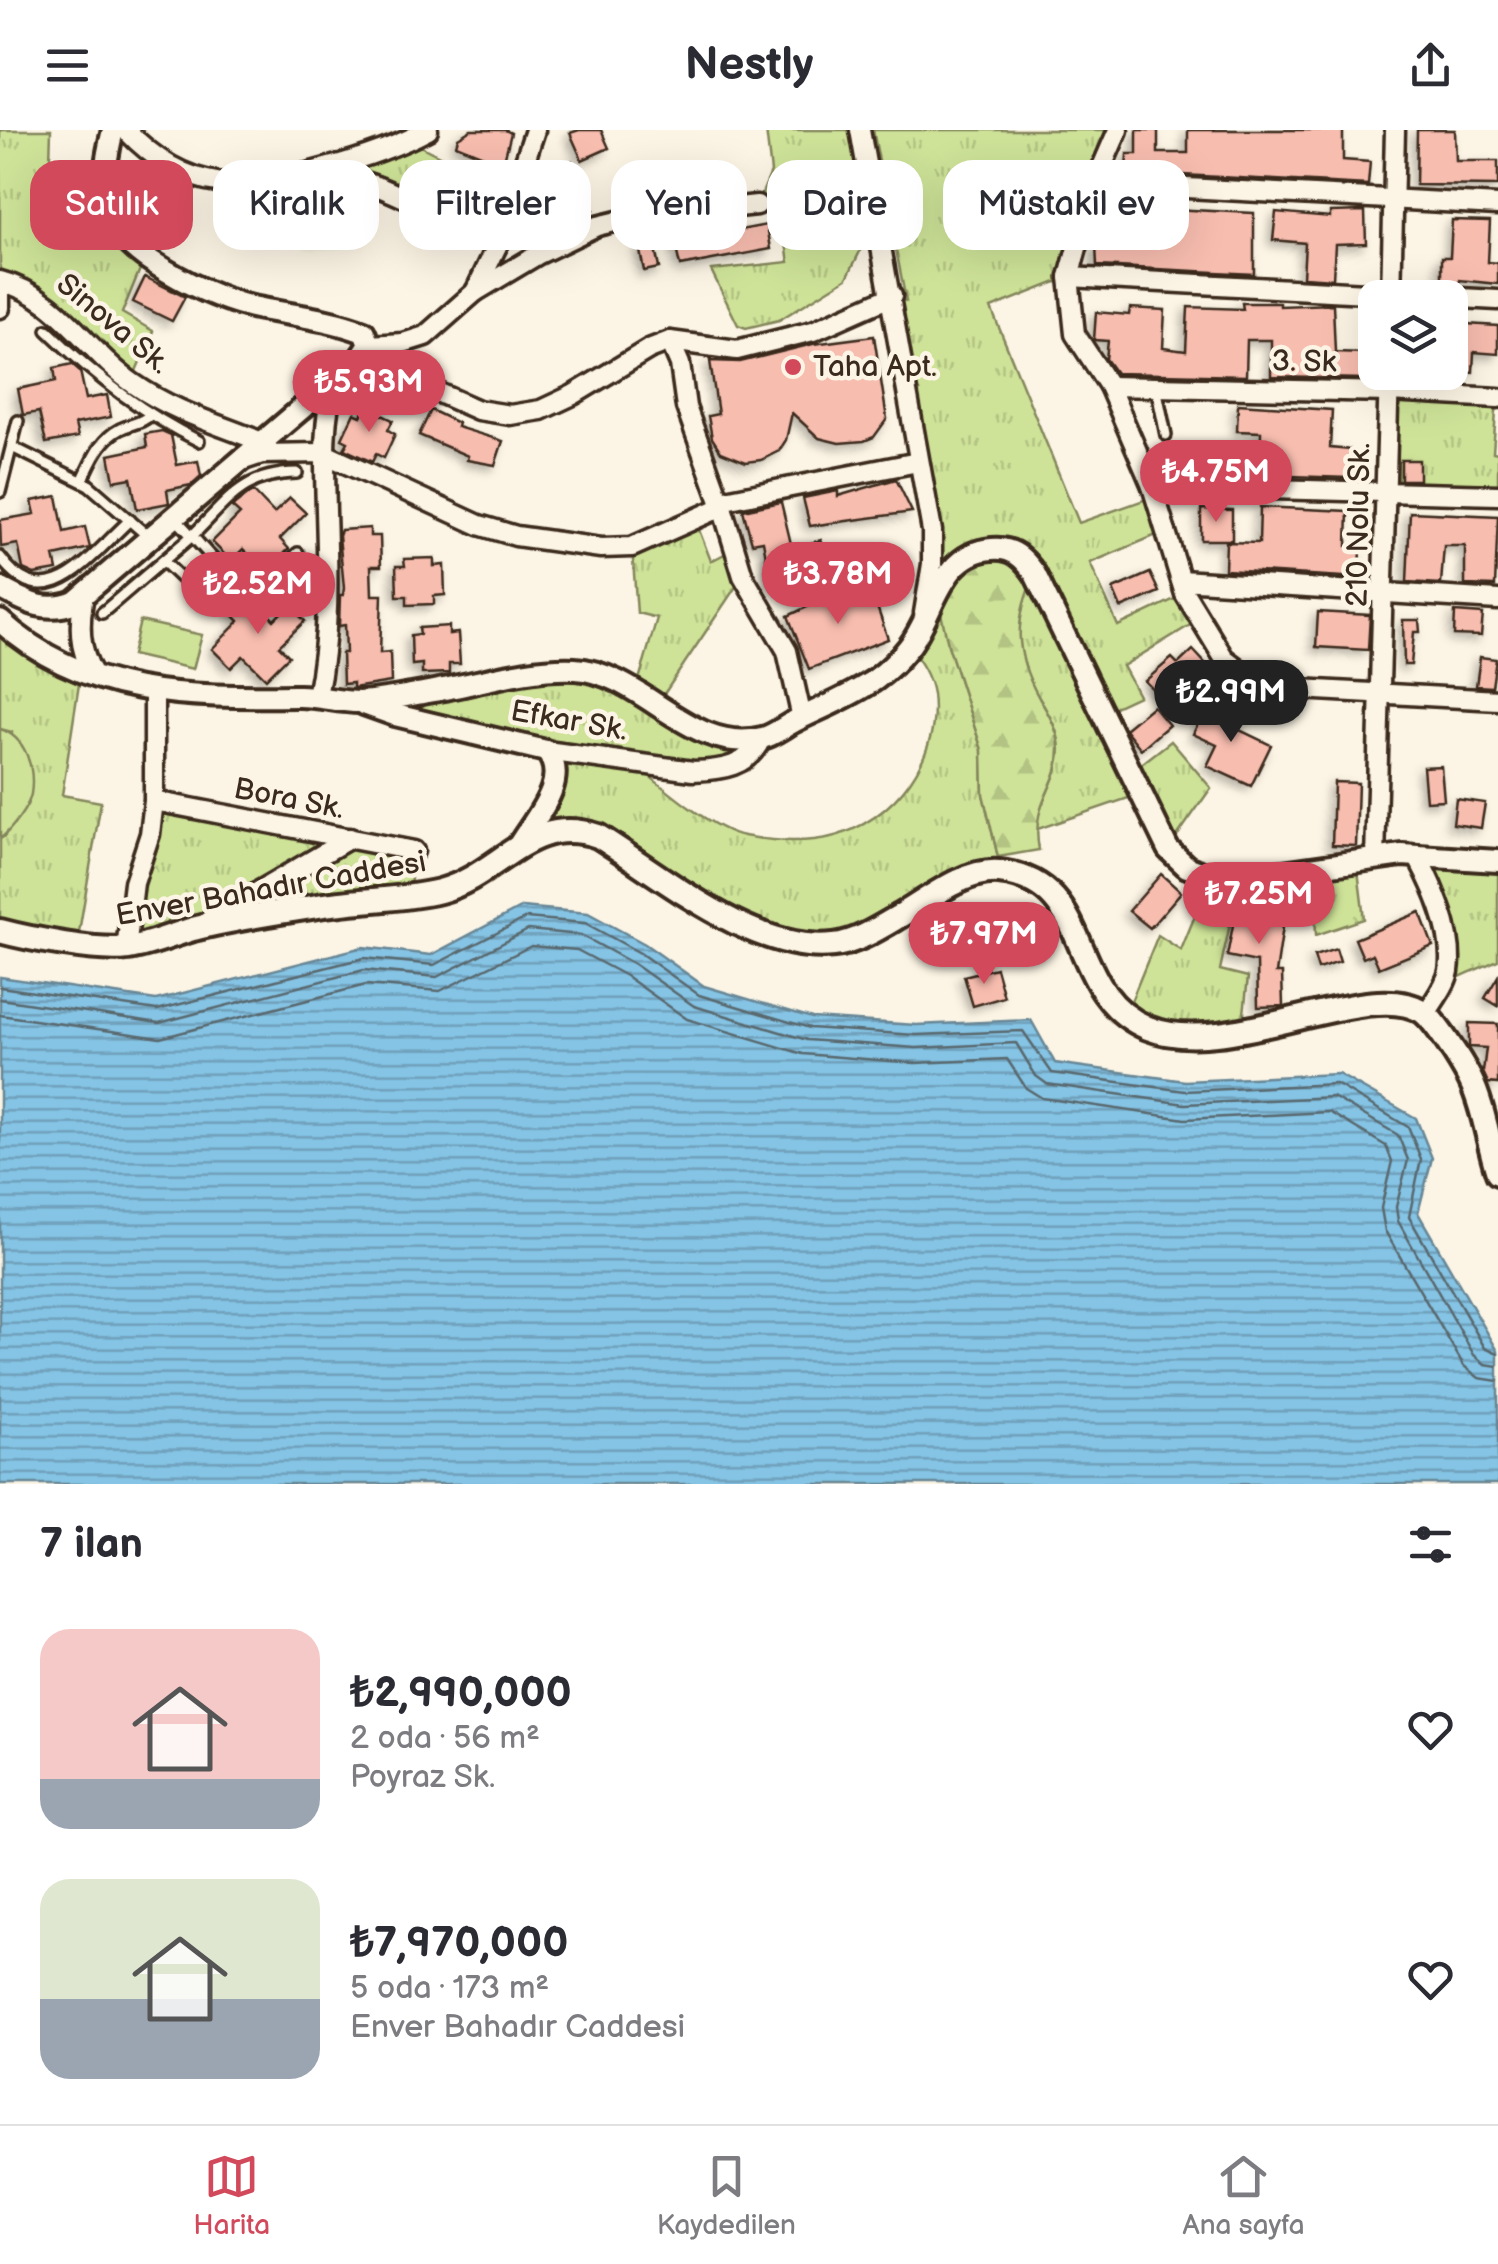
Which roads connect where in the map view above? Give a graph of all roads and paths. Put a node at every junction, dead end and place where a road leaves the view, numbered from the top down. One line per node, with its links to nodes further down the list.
1 (113, 130): 30 (street)
2 (126, 130): 11 (street)
3 (428, 130): 8 (street)
4 (535, 130): 9 (street)
5 (860, 130): 24 (street)
6 (1118, 130): 10 (street)
7 (1395, 130): 13 (street)
8 (353, 160)
9 (525, 160)
10 (1105, 160)
11 (213, 182)
12 (1189, 188): 13 (street)
13 (1393, 200): 15 (street); 19 (street)
14 (757, 205): 22 (street)
15 (1498, 205)
16 (494, 250): 22 (street)
17 (1076, 250): 18 (street)
18 (1069, 277): 23 (street); 33 (street)
19 (1391, 280)
20 (0, 281): 41 (street, Sinova Sk.)
21 (0, 289): 27 (street)
22 (475, 292): 30 (street)
23 (1358, 294)
24 (892, 296): 29 (street); 46 (street)
25 (1468, 299): 26 (street)
26 (1498, 300)
27 (0, 308)
28 (47, 330): 38 (lane)
29 (670, 341): 30 (street); 53 (street)
30 (364, 351): 31 (street)
31 (334, 380): 41 (street); 44 (street)
32 (1358, 383): 34 (street, 3. Sk)
33 (1109, 386): 34 (street, 3. Sk); 49 (street)
34 (1156, 387): 40 (lane)
35 (1389, 390): 50 (street, 210 Nolu Sk.)
36 (1444, 390): 37 (street, 3. Sk)
37 (1498, 398)
38 (150, 415): 42 (lane); 48 (lane)
39 (18, 421): 43 (lane)
40 (1166, 435)
41 (253, 438): 45 (street)
42 (198, 441)
43 (12, 447): 48 (lane); 51 (lane)
44 (323, 453): 45 (street); 53 (street); 73 (street)
45 (240, 462): 54 (street)
46 (918, 462): 53 (street); 68 (street)
47 (297, 473): 56 (lane)
48 (82, 481): 55 (lane)
49 (1152, 486): 50 (street); 61 (street)
50 (1387, 491): 52 (street); 63 (street, 210 Nolu Sk.)
51 (0, 492)
52 (1498, 495)
53 (721, 504): 76 (street)
54 (174, 517): 56 (lane); 57 (street)
55 (130, 520): 57 (lane); 59 (lane)
56 (192, 536): 58 (lane); 60 (lane)
57 (150, 538): 64 (street)
58 (298, 553)
59 (0, 557)
60 (163, 561): 66 (lane); 67 (lane)
61 (1181, 580): 63 (street); 72 (street)
62 (0, 588): 64 (street)
63 (1384, 592): 65 (street); 72 (street, 210 Nolu Sk.)
64 (84, 594): 70 (street)
65 (1498, 600)
66 (223, 605)
67 (102, 614)
68 (924, 618): 76 (street); 84 (street)
69 (0, 621): 70 (street)
70 (94, 675): 71 (street)
71 (154, 692): 73 (street); 79 (street)
72 (1382, 695): 74 (street); 84 (street, 210 Nolu Sk.)
73 (316, 696): 75 (street)
74 (1498, 700)
75 (358, 702): 77 (street); 78 (street, Efkar Sk.)
76 (802, 718): 77 (street)
77 (762, 738): 78 (street, Efkar Sk.)
78 (546, 751): 81 (street)
79 (154, 801): 80 (street, Bora Sk.); 88 (street)
80 (350, 838): 82 (street, Bora Sk.); 86 (street)
81 (517, 848): 86 (main road, Enver Bahadır Caddesi); 89 (main road, Enver Bahadır Caddesi)
82 (414, 851)
83 (1417, 856): 84 (street); 85 (street); 89 (street)
84 (1375, 859)
85 (1498, 860)
86 (195, 928): 88 (main road, Enver Bahadır Caddesi)
87 (0, 932): 88 (main road, Enver Bahadır Caddesi)
88 (126, 949)
89 (1426, 1014): 90 (main road)
90 (1498, 1173)

